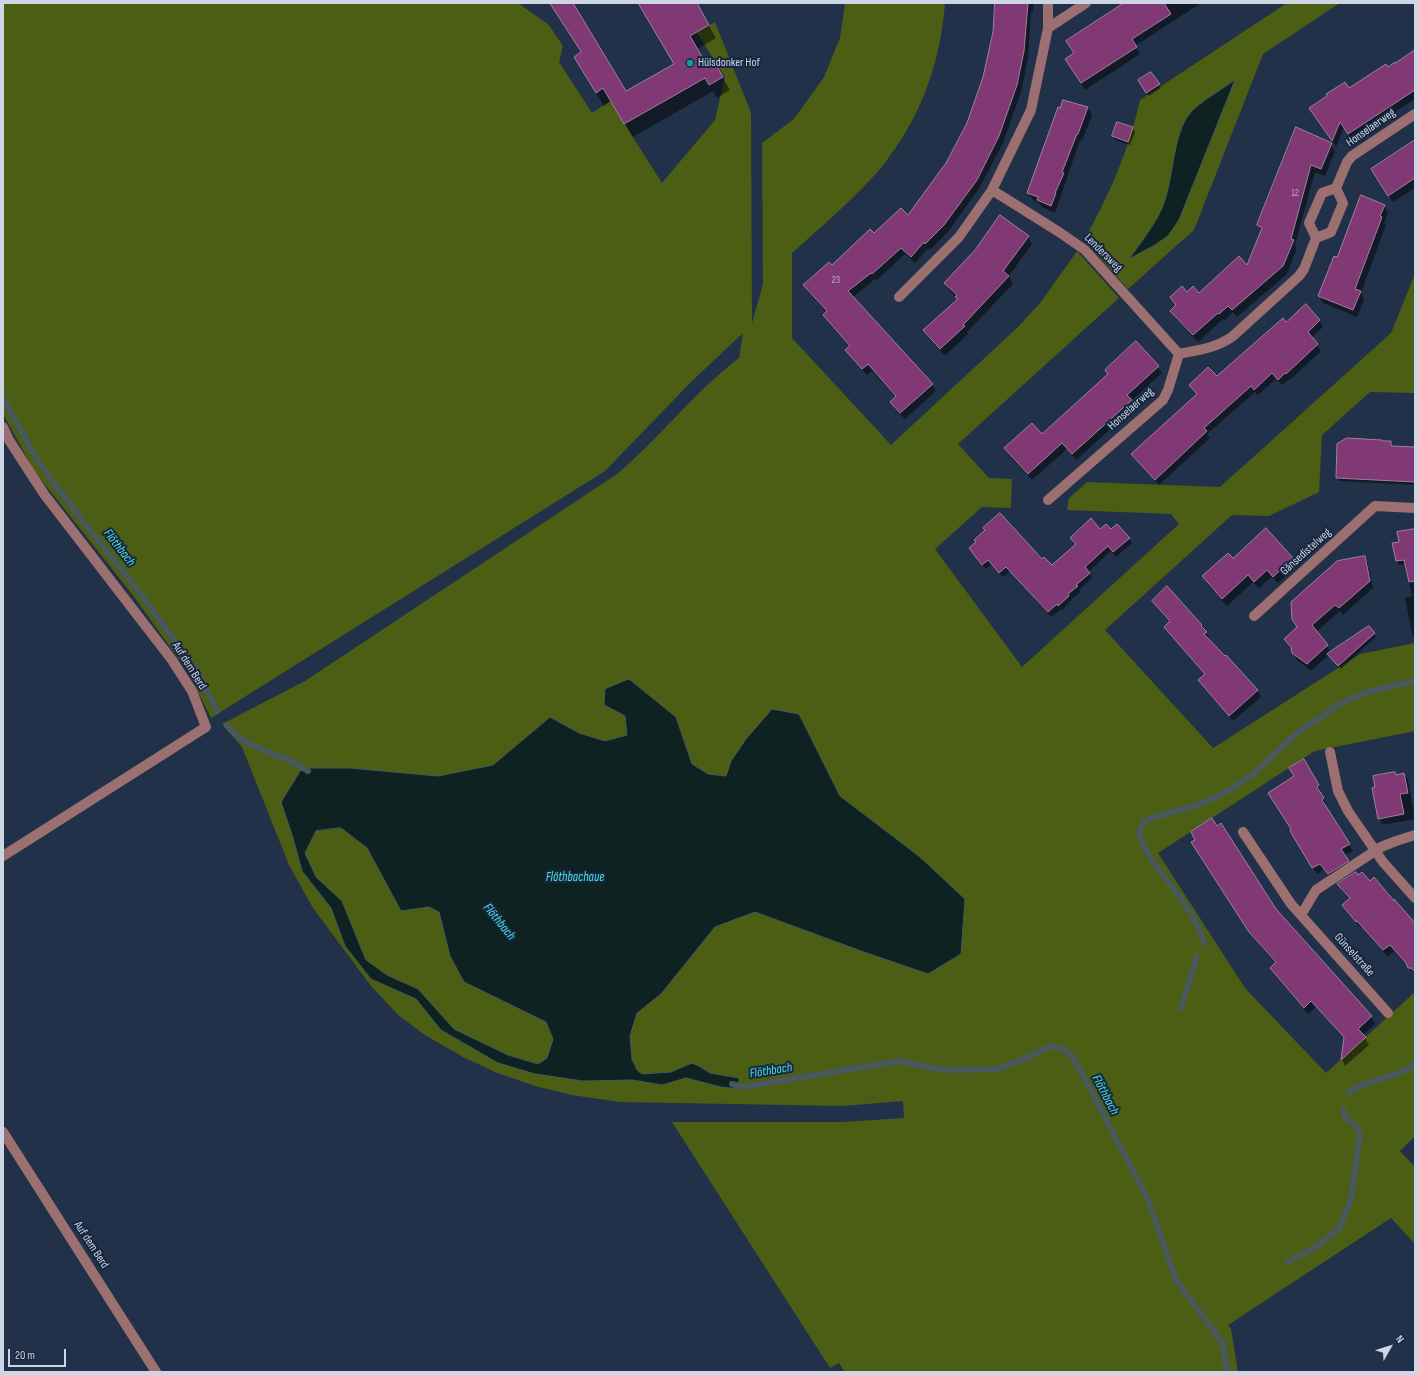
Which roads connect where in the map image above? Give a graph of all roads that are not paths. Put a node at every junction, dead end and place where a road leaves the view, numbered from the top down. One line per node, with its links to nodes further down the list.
1 (1048, 3): 3 (street)
2 (1086, 3): 3 (street)
3 (1048, 28): 6 (street)
4 (1415, 114): 5 (street, Honselaerweg)
5 (1336, 188): 7 (street); 7 (street)
6 (992, 190): 8 (street); 9 (street, Lendersweg)
7 (1316, 238): 9 (street)
8 (898, 297)
9 (1179, 354): 11 (street, Honselaerweg)
10 (3, 427): 18 (street, Auf dem Berd)
11 (1048, 500)
12 (1415, 508): 13 (street, Gänsedistelweg)
13 (1254, 616)
14 (1330, 752): 17 (street)
15 (1243, 832): 20 (street, Günselstraße)
16 (1415, 834): 17 (street)
17 (1375, 851): 19 (street); 20 (street)
18 (3, 856)
19 (1415, 898)
20 (1300, 915): 21 (street, Günselstraße)
21 (1388, 1013)
22 (3, 1132): 23 (street, Auf dem Berd)
23 (156, 1372)

